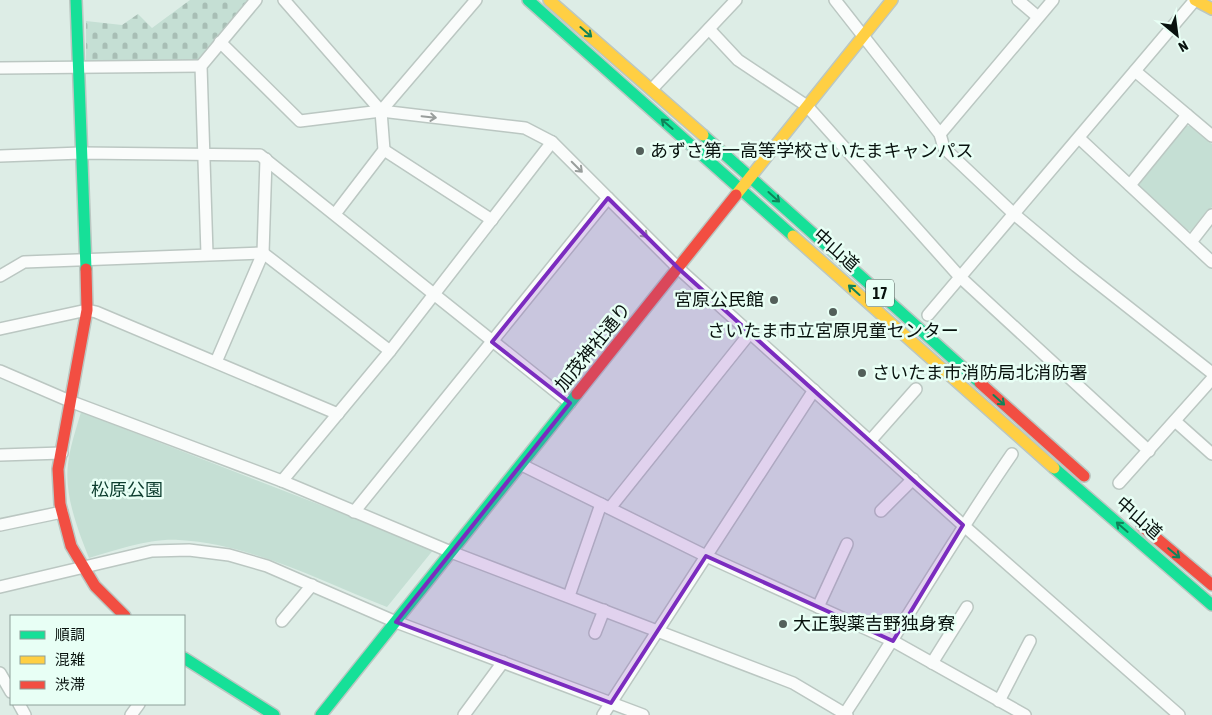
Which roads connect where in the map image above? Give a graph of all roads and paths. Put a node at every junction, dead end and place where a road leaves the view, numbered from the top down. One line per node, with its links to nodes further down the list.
1 (76, 0): 20 (main road)
2 (256, 0): 17 (street)
3 (284, 0): 24 (street)
4 (476, 0): 24 (street)
5 (528, 0): 37 (main road, 中山道 / 17, one-way to 5)
6 (549, 0): 22 (main road, 中山道 / 17, one-way to 22)
7 (736, 0): 15 (street)
8 (836, 0): 16 (street)
9 (892, 0): 16 (main road, 加茂神社通り)
10 (1018, 0): 14 (street)
11 (1053, 0): 14 (street)
12 (1195, 0): 13 (main road); 21 (street)
13 (1212, 9)
14 (1038, 17): 26 (street)
15 (708, 29): 22 (street); 23 (street)
16 (863, 36): 23 (main road, 加茂神社通り); 26 (street)
17 (220, 42): 18 (street); 24 (street)
18 (201, 66): 20 (street); 32 (street)
19 (0, 68): 20 (street)
20 (78, 68): 31 (main road)
21 (1135, 71): 25 (street); 28 (street)
22 (652, 88): 35 (main road, 中山道 / 17)
23 (807, 106): 35 (main road, 加茂神社通り); 50 (street)
24 (381, 112): 29 (street, one-way to 29); 30 (street)
25 (1188, 116): 27 (street); 36 (street)
26 (940, 134): 40 (street)
27 (1212, 136)
28 (1079, 138): 36 (street); 40 (street)
29 (552, 142): 38 (street, one-way to 38); 42 (street)
30 (384, 150): 39 (street); 42 (street)
31 (81, 153): 32 (street); 33 (street); 46 (main road)
32 (204, 154): 34 (street); 45 (street)
33 (0, 156)
34 (266, 159): 39 (street); 44 (street)
35 (751, 177): 37 (main road, 加茂神社通り); 78 (main road, 中山道 / 17, one-way to 78)
36 (1130, 184): 43 (street)
37 (741, 189): 48 (main road, 加茂神社通り); 86 (main road, 中山道 / 17, one-way to 37)
38 (608, 198): 48 (street, one-way to 48); 56 (street)
39 (335, 214): 51 (street)
40 (1014, 214): 50 (street); 60 (street)
41 (1212, 215): 43 (street)
42 (492, 220): 51 (street)
43 (1191, 242): 47 (street)
44 (263, 253): 45 (street); 57 (street); 58 (street)
45 (207, 254): 46 (street)
46 (85, 258): 49 (street); 52 (main road)
47 (1212, 262)
48 (678, 268): 55 (street); 65 (main road, 加茂神社通り)
49 (0, 276)
50 (960, 278): 53 (street); 69 (street)
51 (435, 294): 56 (street); 57 (street)
52 (87, 310): 54 (street); 58 (street); 64 (main road)
53 (928, 315)
54 (0, 328)
55 (750, 334): 63 (street); 79 (street)
56 (492, 342): 65 (street); 81 (street)
57 (390, 351): 66 (street)
58 (216, 362): 66 (street)
59 (0, 372): 64 (street)
60 (1212, 373)
61 (1212, 379): 67 (street)
62 (916, 389): 68 (street)
63 (814, 390): 68 (street); 89 (street)
64 (72, 402): 70 (main road); 76 (street)
65 (570, 403): 74 (main road, 加茂神社通り)
66 (338, 414): 76 (street)
67 (1175, 421): 69 (street); 73 (street)
68 (870, 441): 75 (street)
69 (1148, 451): 77 (street)
70 (62, 453): 71 (street); 80 (main road)
71 (0, 454)
72 (1012, 454): 85 (street)
73 (1212, 454)
74 (522, 466): 79 (street); 88 (main road, 加茂神社通り)
75 (913, 479): 82 (street); 85 (street)
76 (282, 481): 81 (street)
77 (1119, 483)
78 (1093, 484)
79 (605, 506): 89 (street); 94 (street)
80 (62, 512): 84 (street); 90 (main road)
81 (354, 512): 88 (street)
82 (881, 512)
83 (1130, 516): 92 (main road, 中山道, one-way to 92)
84 (0, 525)
85 (963, 525): 105 (street); 121 (street)
86 (1141, 543): 95 (main road, 中山道 / 17); 99 (main road)
87 (847, 544): 97 (street)
88 (451, 552): 94 (street); 102 (main road, 加茂神社通り)
89 (706, 556): 97 (street); 103 (street)
90 (84, 568): 91 (street); 93 (street); 100 (main road)
91 (312, 585): 101 (street); 102 (street)
92 (1212, 585)
93 (0, 587)
94 (569, 596): 98 (street)
95 (1212, 605)
96 (967, 606): 109 (street)
97 (818, 607): 105 (street)
98 (604, 610): 103 (street); 104 (street)
99 (1212, 614)
100 (123, 615)
101 (282, 621)
102 (396, 622): 108 (street); 115 (main road, 加茂神社通り)
103 (658, 630): 113 (street); 119 (street)
104 (595, 633)
105 (892, 641): 109 (street); 119 (street)
106 (1030, 641): 112 (street)
107 (185, 659): 114 (main road)
108 (504, 662): 113 (street); 116 (street)
109 (932, 663): 112 (street)
110 (0, 673): 111 (street)
111 (10, 690)
112 (999, 701): 120 (street)
113 (611, 703): 117 (street); 118 (street)
114 (274, 715)
115 (321, 715)
116 (464, 715)
117 (603, 715)
118 (643, 715)
119 (845, 715)
120 (1025, 715)
121 (1179, 715)

